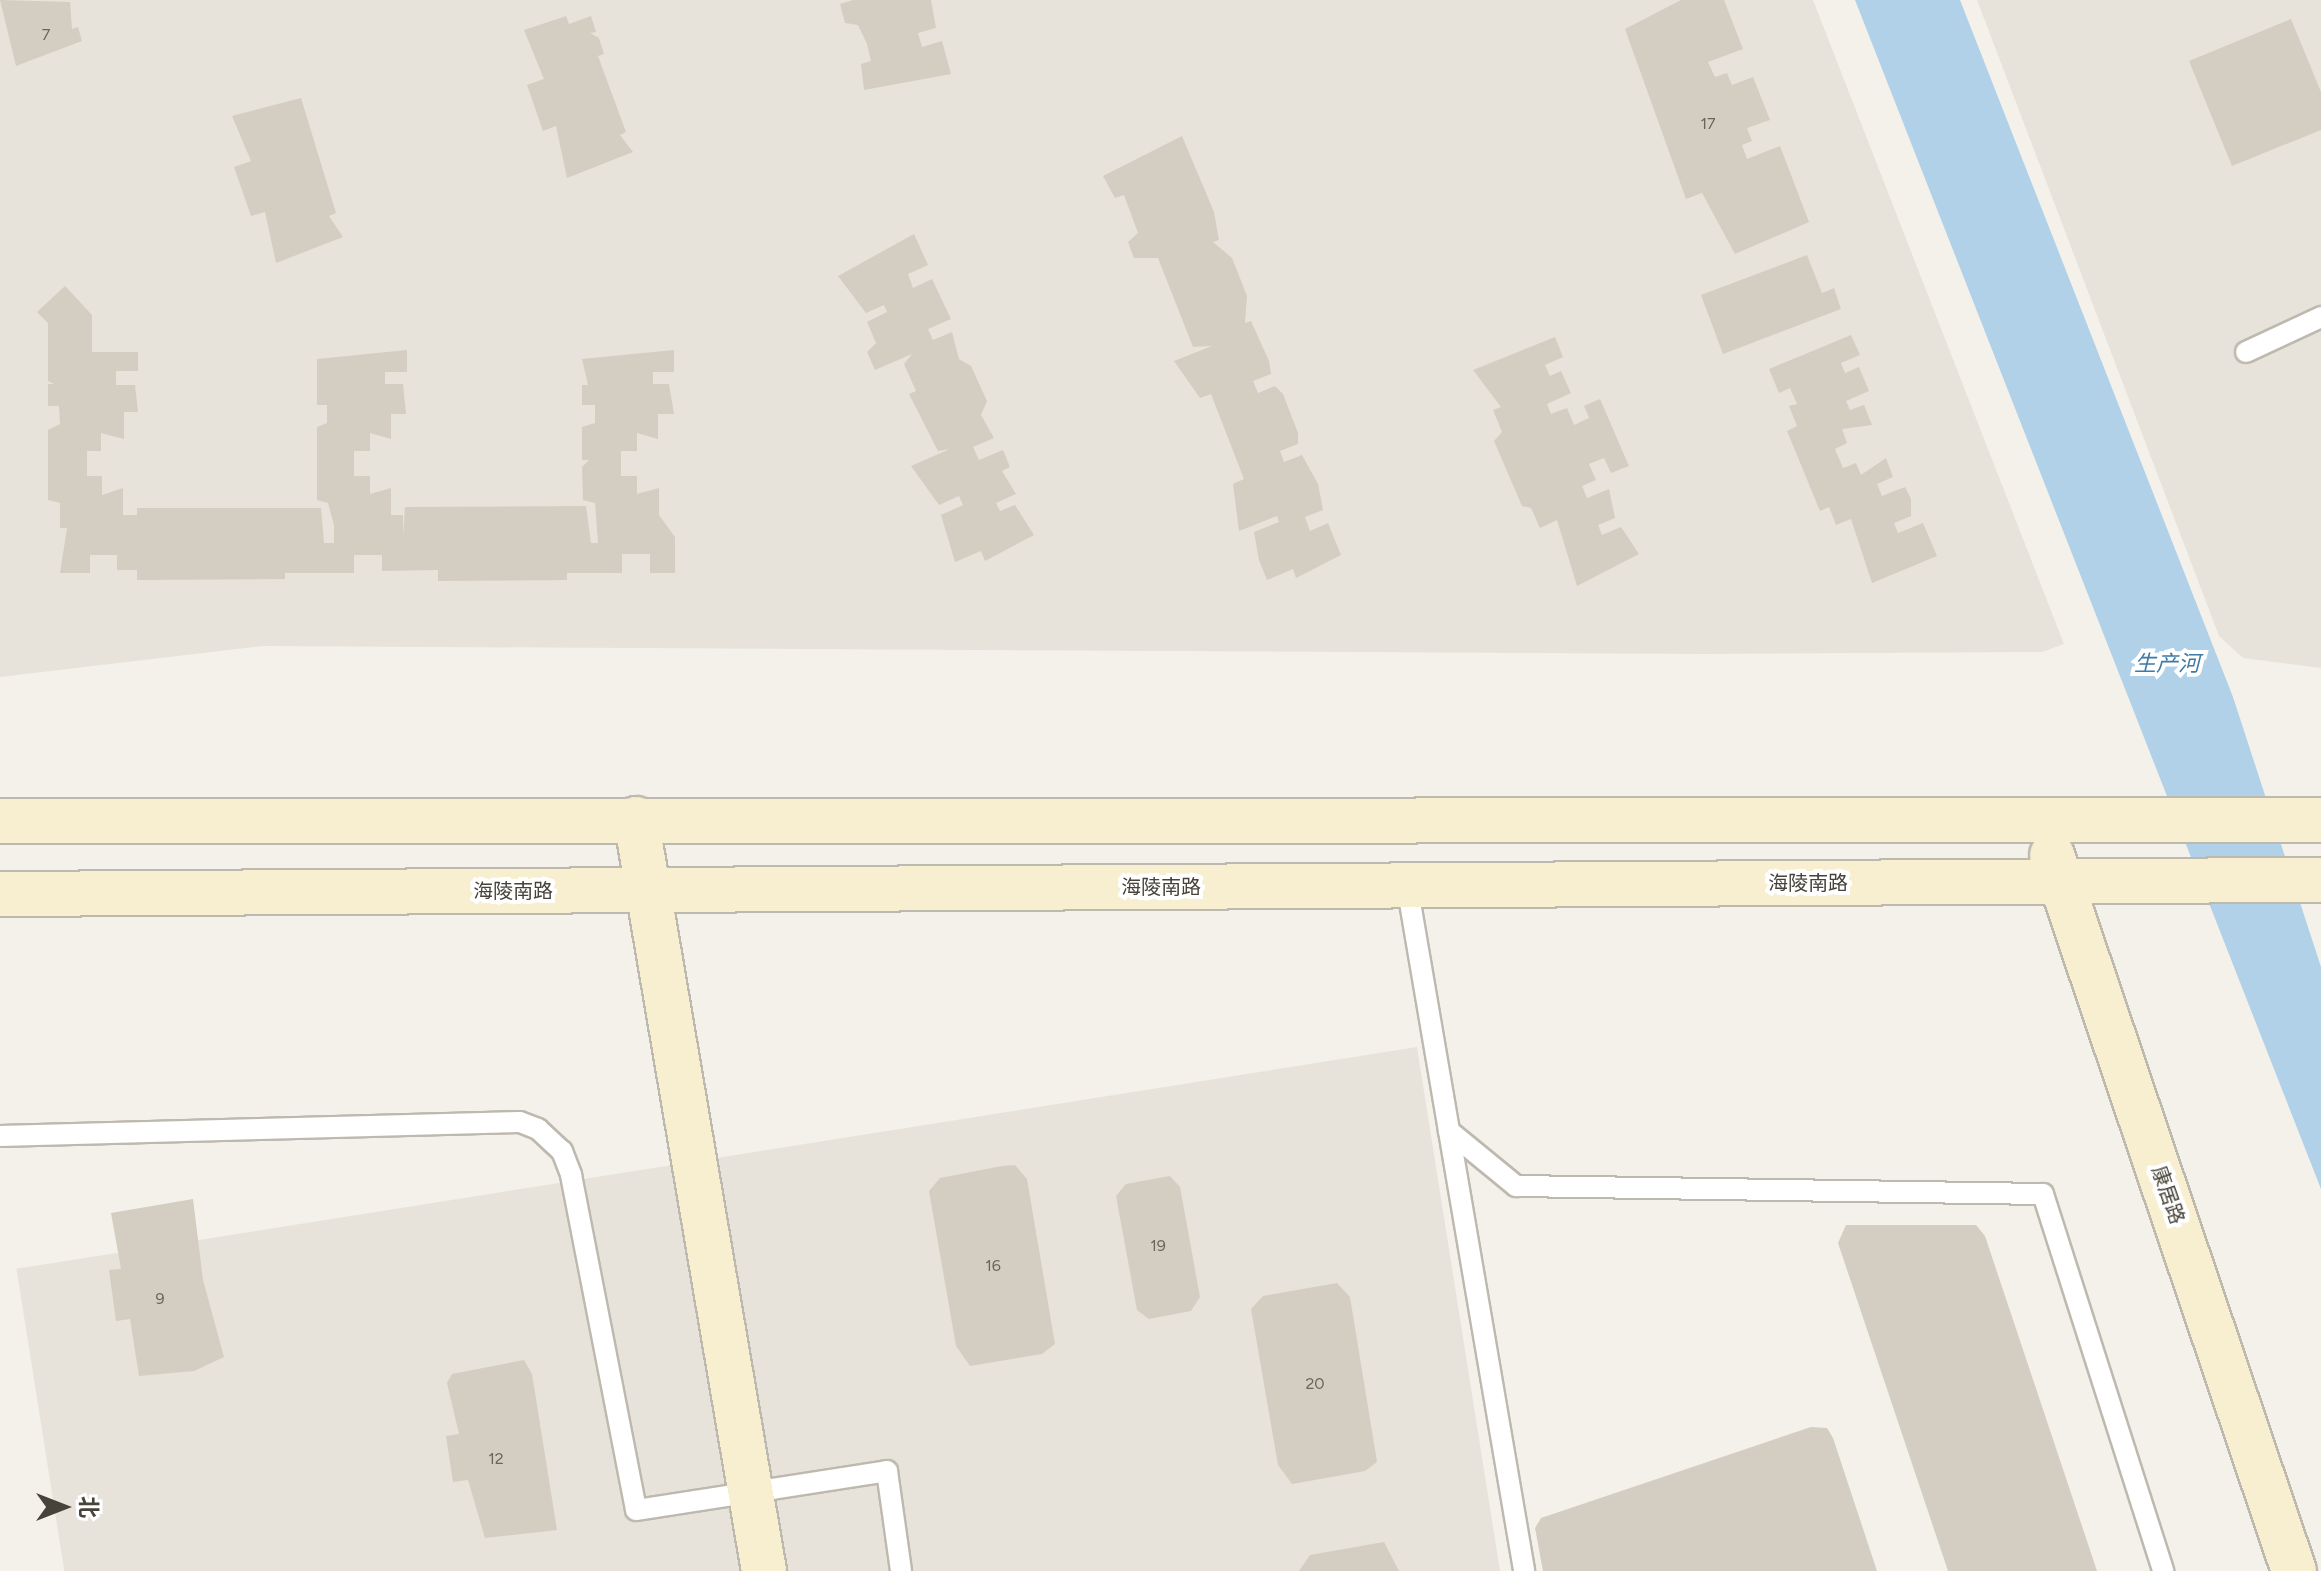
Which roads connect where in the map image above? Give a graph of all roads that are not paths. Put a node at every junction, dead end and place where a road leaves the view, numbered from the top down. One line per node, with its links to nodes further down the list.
1 (2321, 317): 2 (lane)
2 (2246, 352)
3 (636, 819): 4 (main road); 6 (main road); 10 (main road)
4 (2038, 819): 5 (main road); 8 (main road, 康居路)
5 (2321, 820)
6 (0, 821)
7 (2321, 880): 8 (main road, 海陵南路)
8 (2062, 881): 9 (main road, 海陵南路); 19 (main road, 康居路)
9 (1407, 885): 10 (main road, 海陵南路); 12 (lane)
10 (652, 890): 11 (main road, 海陵南路); 14 (main road)
11 (0, 894)
12 (1449, 1131): 17 (lane); 18 (lane)
13 (0, 1136): 14 (lane)
14 (751, 1491): 15 (main road); 16 (lane)
15 (764, 1571)
16 (901, 1571)
17 (1524, 1571)
18 (2163, 1571)
19 (2294, 1571)

